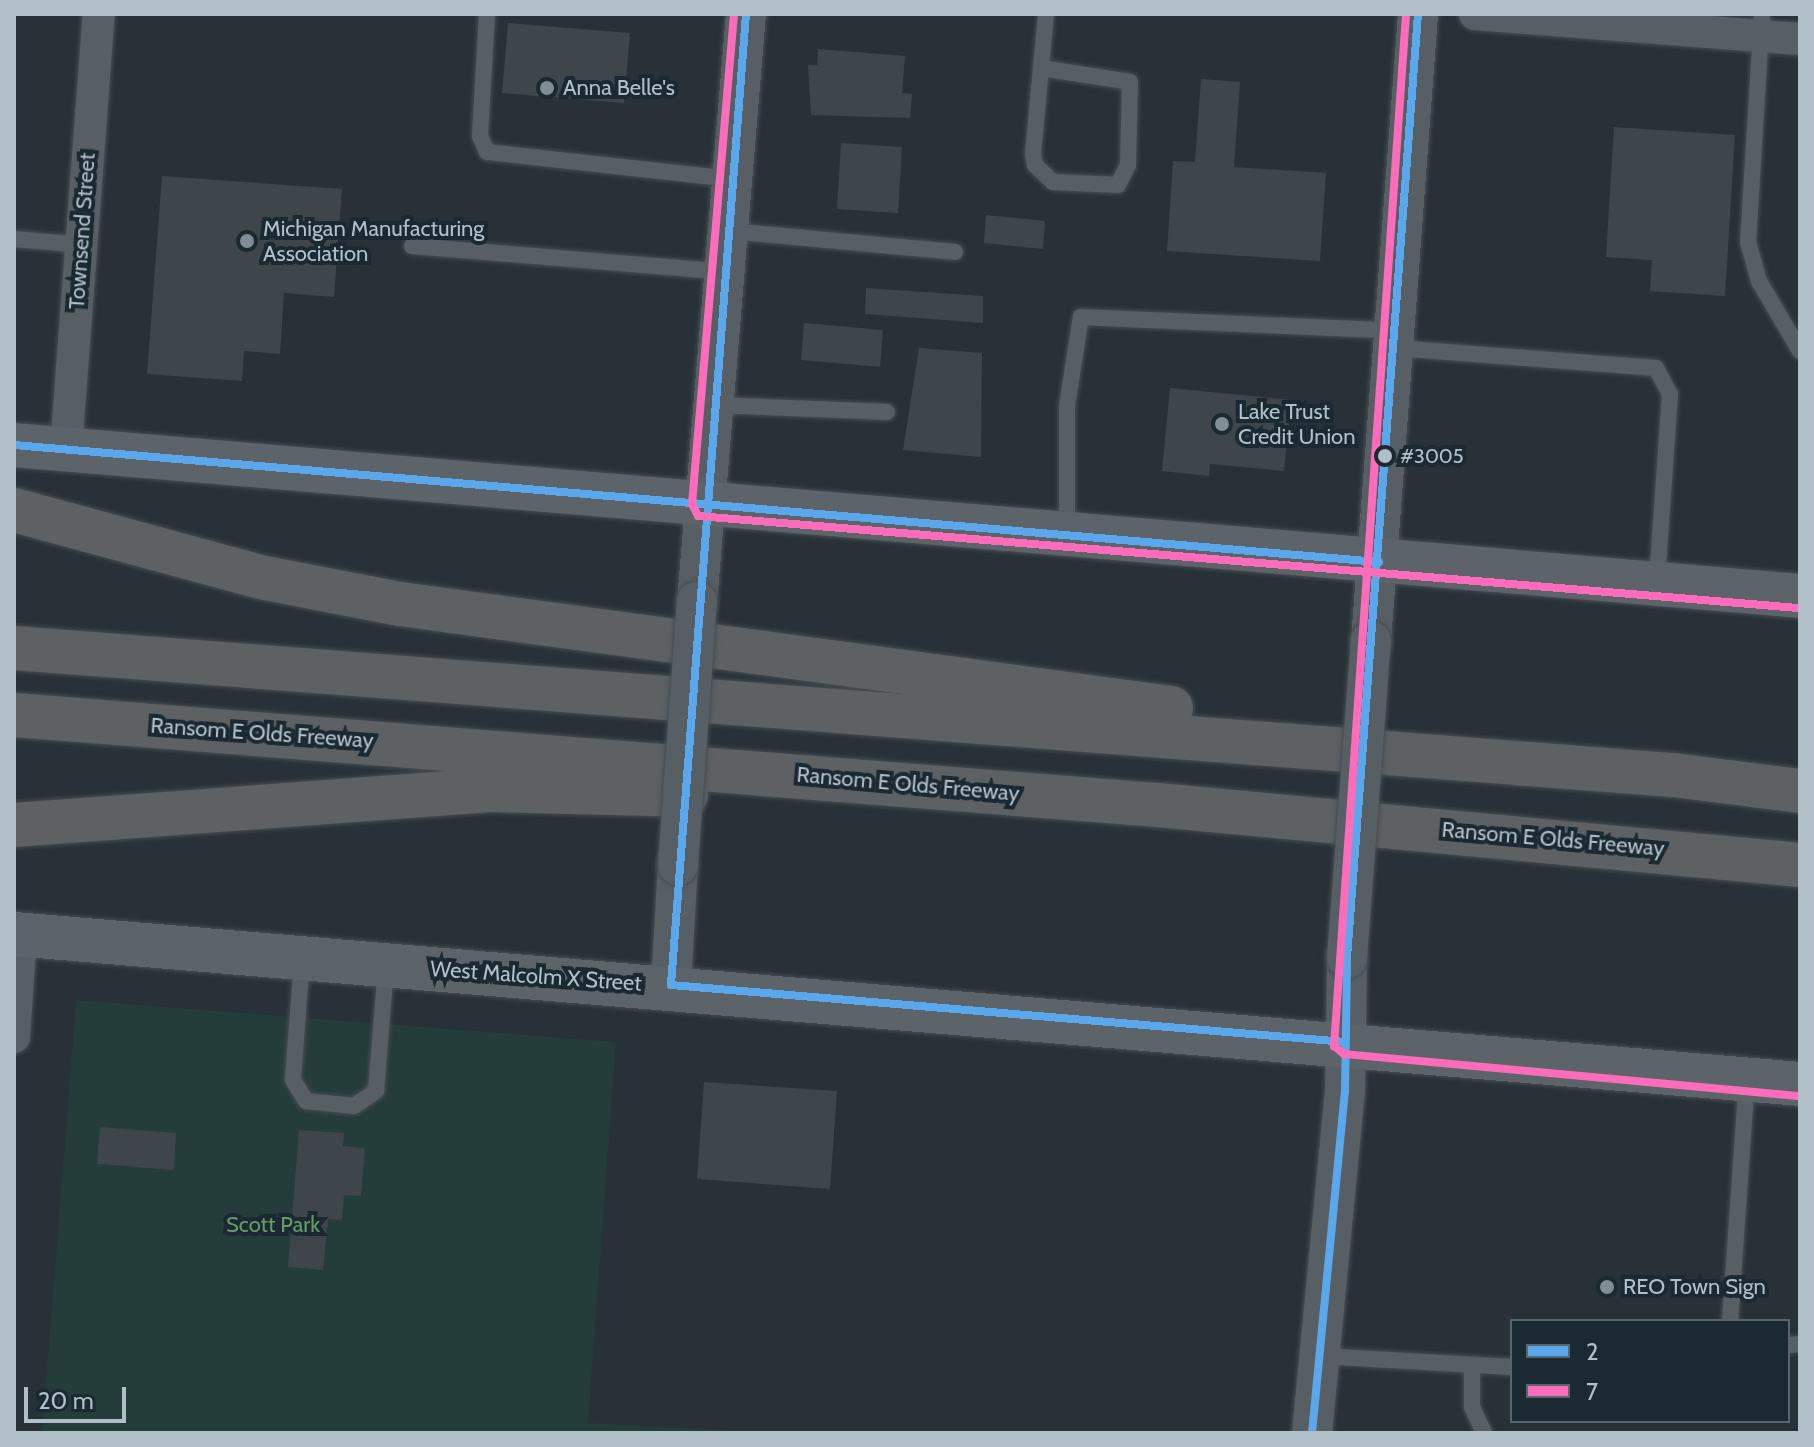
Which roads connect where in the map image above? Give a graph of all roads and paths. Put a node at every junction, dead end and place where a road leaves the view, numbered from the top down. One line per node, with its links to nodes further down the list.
1 (99, 14): 13 (street, Townsend Street)
2 (487, 14): 10 (lane)
3 (746, 14): 10 (street)
4 (1046, 14): 9 (lane)
5 (1418, 14): 17 (street)
6 (1475, 14): 7 (street)
7 (1761, 25): 8 (street); 18 (lane)
8 (1800, 39)
9 (1041, 68): 9 (lane)
10 (734, 179): 11 (street)
11 (730, 231): 15 (lane); 16 (street)
12 (14, 239): 13 (lane)
13 (82, 245): 22 (street, Townsend Street)
14 (412, 246): 16 (lane)
15 (955, 252)
16 (726, 272): 19 (street)
17 (1396, 340): 25 (lane); 26 (street); 27 (lane)
18 (1800, 351)
19 (716, 405): 20 (lane); 23 (street)
20 (887, 412)
21 (14, 445): 22 (main road)
22 (66, 449): 23 (main road)
23 (704, 505): 25 (main road); 41 (street, bridge)
24 (14, 510): 31 (highway)
25 (1066, 539): 26 (main road)
26 (1379, 562): 27 (main road); 43 (street, bridge)
27 (1657, 581): 28 (main road)
28 (1800, 596)
29 (14, 648): 31 (highway)
30 (14, 715): 33 (highway, Ransom E Olds Freeway)
31 (1673, 775): 32 (highway)
32 (1800, 791)
33 (1158, 805): 34 (highway); 35 (highway, Ransom E Olds Freeway)
34 (14, 825)
35 (1740, 857): 36 (highway, Ransom E Olds Freeway); 37 (highway)
36 (1800, 865)
37 (1800, 873)
38 (17, 934): 39 (main road, West Malcolm X Street); 42 (street)
39 (302, 958): 40 (main road, West Malcolm X Street); 40 (lane)
40 (386, 965): 41 (main road, West Malcolm X Street)
41 (671, 985): 43 (main road, West Malcolm X Street)
42 (14, 1037)
43 (1345, 1042): 44 (main road, West Malcolm X Street); 47 (street)
44 (1747, 1080): 45 (main road, West Malcolm X Street); 46 (lane)
45 (1800, 1084)
46 (1730, 1319)
47 (1320, 1356): 48 (lane); 50 (street)
48 (1472, 1365): 49 (lane); 51 (lane)
49 (1510, 1367)
50 (1312, 1433)
51 (1484, 1433)

